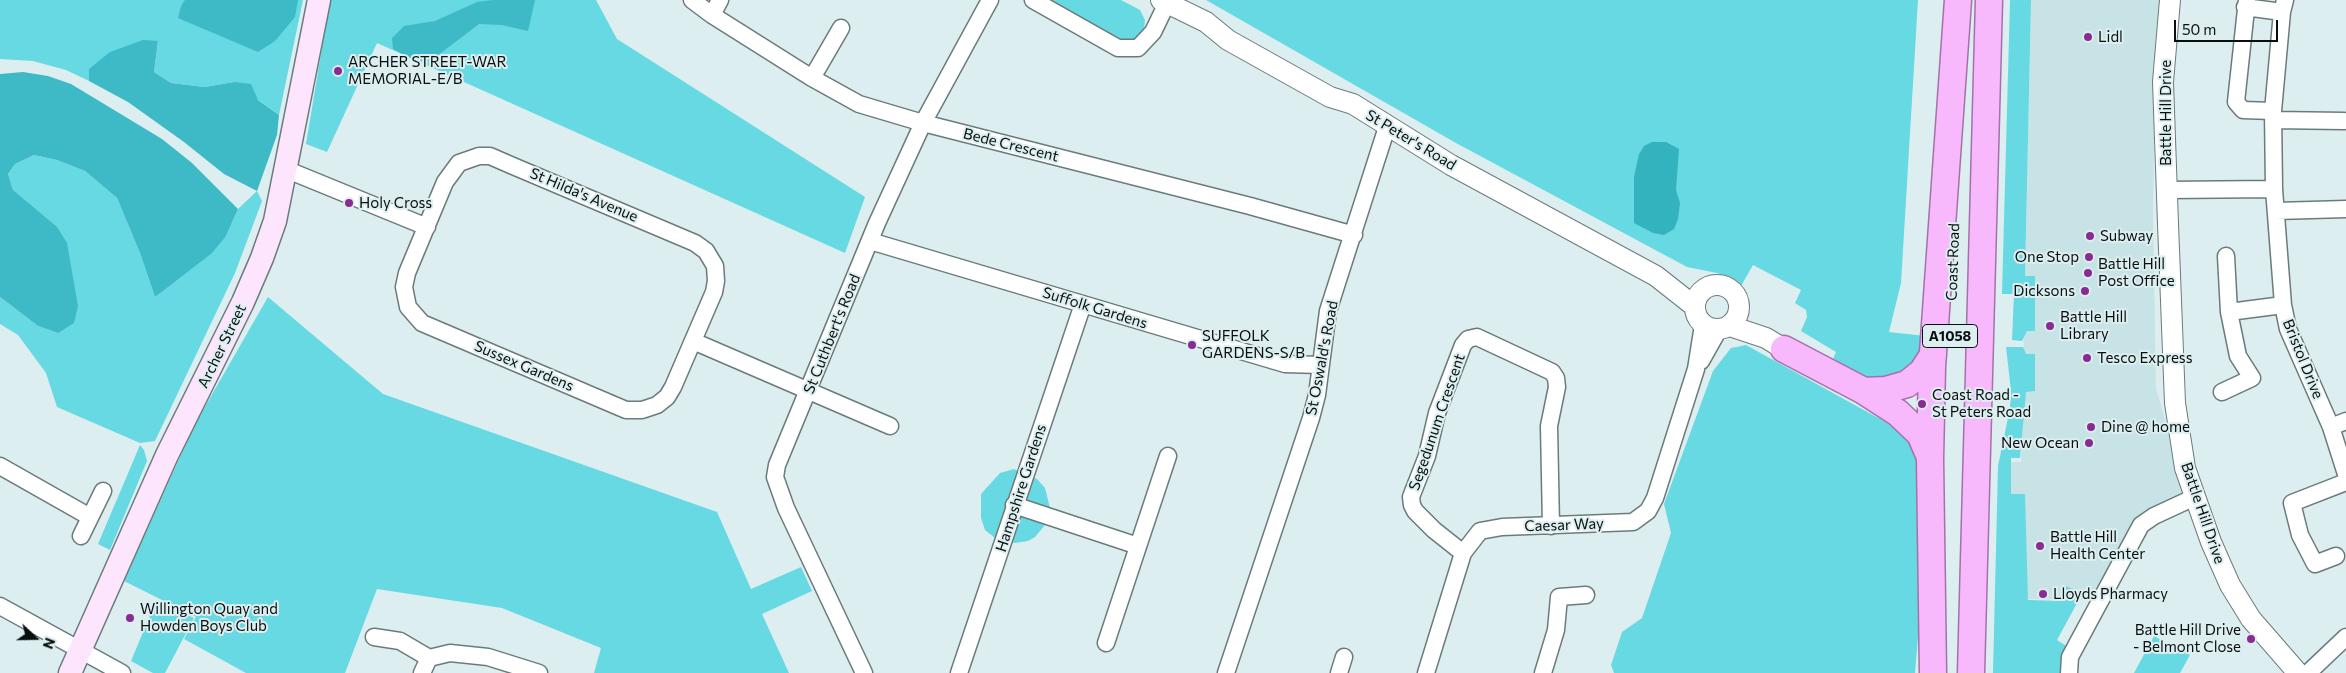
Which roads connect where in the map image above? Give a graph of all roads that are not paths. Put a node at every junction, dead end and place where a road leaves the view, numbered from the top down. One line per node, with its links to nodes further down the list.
1 (319, 0): 19 (main road, Archer Street)
2 (692, 0): 12 (street, Bede Crescent)
3 (720, 0): 12 (street)
4 (990, 0): 17 (street, St Cuthbert's Road)
5 (1033, 0): 9 (street, St Peter's Road)
6 (1959, 0): 35 (highway); 75 (highway, Coast Road / A1058)
7 (1989, 0): 76 (highway, Coast Road / A1058)
8 (2170, 0): 21 (street, Battle Hill Drive)
9 (1164, 2): 18 (street, St Peter's Road)
10 (2246, 3): 11 (street); 15 (street)
11 (2283, 6): 15 (street, Bristol Drive)
12 (712, 15): 14 (street, Bede Crescent)
13 (841, 28): 14 (street)
14 (812, 78): 17 (street, Bede Crescent)
15 (2273, 115): 16 (street); 20 (street, Bristol Drive)
16 (2344, 121)
17 (923, 123): 25 (street, Bede Crescent); 26 (street, St Cuthbert's Road)
18 (1387, 127): 25 (street, St Oswald's Road); 28 (street, St Peter's Road)
19 (285, 169): 24 (street); 61 (main road, Archer Street)
20 (2274, 189): 21 (street); 23 (street, Bristol Drive)
21 (2167, 190): 48 (street, Battle Hill Drive)
22 (2346, 209): 23 (street)
23 (2276, 211): 30 (street, Bristol Drive)
24 (427, 227): 33 (street, Sussex Gardens); 33 (street, St Hilda's Avenue)
25 (1354, 235): 36 (street, St Oswald's Road)
26 (870, 241): 29 (street, Suffolk Gardens); 37 (street, St Cuthbert's Road)
27 (2226, 256): 31 (street)
28 (1698, 298): 32 (street, St Peter's Road); 32 (street, St Peter's Road)
29 (1083, 304): 36 (street, Suffolk Gardens); 49 (street, Hampshire Gardens)
30 (2283, 305): 31 (street); 40 (street, Bristol Drive)
31 (2229, 312): 39 (street)
32 (1723, 323): 34 (street, St Peter's Road); 51 (street, Caesar Way)
33 (693, 341): 37 (street)
34 (1775, 344): 38 (highway)
35 (1933, 355): 38 (highway); 43 (highway)
36 (1321, 365): 70 (street, St Oswald's Road)
37 (809, 391): 41 (street); 68 (street, St Cuthbert's Road)
38 (1864, 391): 43 (highway)
39 (2222, 392)
40 (2338, 424): 45 (street, Bristol Drive)
41 (890, 426)
42 (1168, 456): 53 (street)
43 (1930, 459): 74 (highway)
44 (0, 466): 50 (street)
45 (2346, 474)
46 (2346, 482): 55 (street)
47 (103, 491): 50 (street)
48 (2195, 497): 77 (street); 78 (street, Battle Hill Drive)
49 (1014, 505): 53 (street); 69 (street, Hampshire Gardens)
50 (90, 517): 52 (street)
51 (1552, 526): 54 (street, Caesar Way); 54 (street, Segedunum Crescent)
52 (81, 536)
53 (1138, 546): 60 (street)
54 (1463, 553): 72 (street, Caesar Way)
55 (2336, 556)
56 (1586, 595): 73 (street)
57 (0, 606): 61 (street)
58 (374, 637): 63 (street)
59 (2346, 637): 79 (street)
60 (1106, 643)
61 (82, 650): 64 (main road, Archer Street); 65 (street)
62 (1344, 657): 71 (street)
63 (430, 658): 66 (street); 67 (street)
64 (70, 673)
65 (122, 673)
66 (422, 673)
67 (539, 673)
68 (864, 673)
69 (959, 673)
70 (1226, 673)
71 (1339, 673)
72 (1426, 673)
73 (1543, 673)
74 (1933, 673)
75 (1941, 673)
76 (1971, 673)
77 (2069, 673)
78 (2298, 673)
79 (2308, 673)

